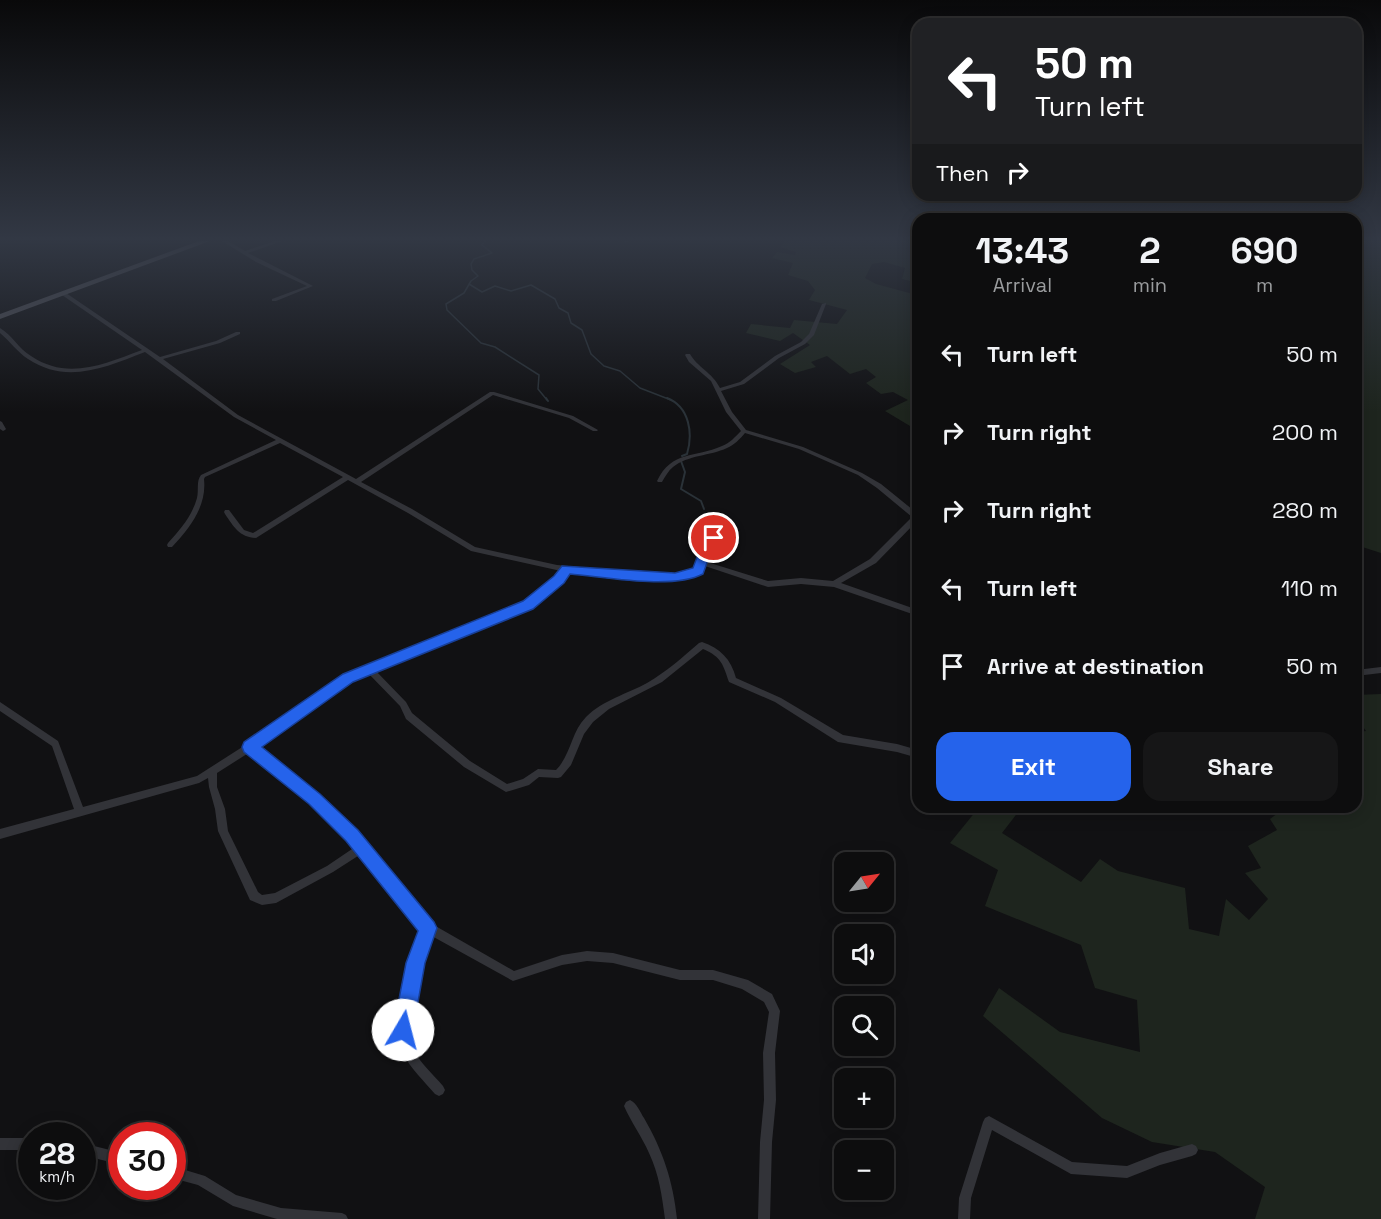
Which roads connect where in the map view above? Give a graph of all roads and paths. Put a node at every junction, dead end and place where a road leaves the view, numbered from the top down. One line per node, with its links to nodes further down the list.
1 (53, 298): 6 (main road)
2 (70, 298): 9 (street)
3 (280, 298): 4 (street)
4 (274, 300)
5 (824, 304): 12 (street)
6 (0, 317)
7 (0, 330): 9 (street)
8 (238, 333): 11 (street)
9 (146, 350): 11 (street)
10 (688, 355): 12 (street)
11 (159, 359): 15 (street)
12 (717, 390): 14 (street)
13 (595, 430): 18 (street)
14 (744, 431): 17 (street); 20 (street)
15 (279, 441): 16 (street); 23 (street)
16 (348, 477): 18 (street); 19 (street)
17 (660, 481)
18 (356, 482): 25 (street)
19 (227, 512)
20 (912, 513)
21 (718, 518): 24 (street)
22 (912, 522): 26 (street)
23 (170, 545)
24 (703, 563): 25 (street); 26 (street)
25 (566, 569): 28 (street)
26 (834, 584): 27 (street)
27 (912, 611)
28 (368, 668): 32 (street); 33 (street)
29 (1381, 669): 30 (street)
30 (1362, 672)
31 (0, 706): 35 (street)
32 (250, 747): 34 (street); 37 (street)
33 (912, 752)
34 (212, 771): 35 (street); 37 (street)
35 (80, 812): 36 (street)
36 (0, 834)
37 (363, 847): 38 (street)
38 (428, 928): 39 (street); 47 (street)
39 (439, 1090)
40 (630, 1106): 46 (street)
41 (0, 1144): 42 (street)
42 (18, 1144)
43 (1192, 1150): 48 (street)
44 (186, 1176): 45 (street)
45 (342, 1219)
46 (671, 1219)
47 (764, 1219)
48 (964, 1219)

